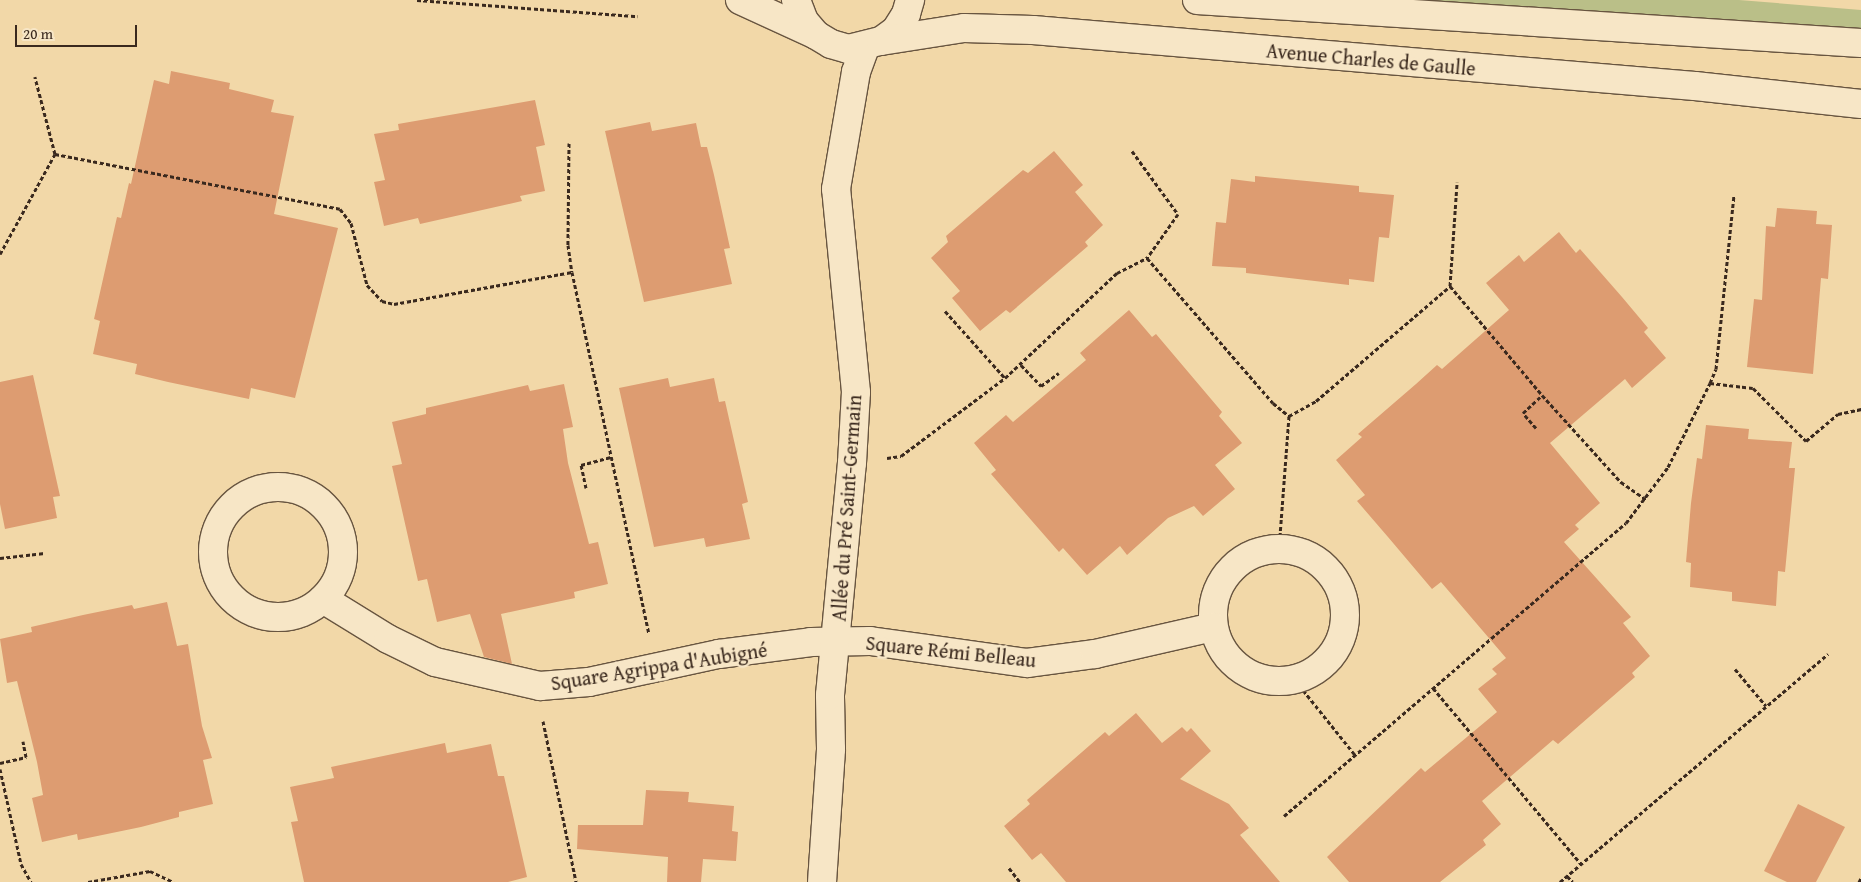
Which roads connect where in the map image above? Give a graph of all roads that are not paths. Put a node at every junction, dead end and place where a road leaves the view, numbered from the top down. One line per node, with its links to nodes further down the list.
1 (740, 0): 5 (street, Avenue Charles de Gaulle)
2 (796, 0): 5 (street, Avenue Charles de Gaulle)
3 (910, 0): 7 (street)
4 (1197, 0): 6 (street)
5 (816, 35): 7 (street, Avenue Charles de Gaulle)
6 (1861, 43)
7 (873, 44): 8 (street, Avenue Charles de Gaulle); 11 (street, Allée du Pré Saint-Germain)
8 (1861, 104)
9 (323, 599): 9 (street); 11 (street, Square Agrippa d'Aubigné)
10 (1214, 627): 10 (street); 11 (street, Square Rémi Belleau)
11 (835, 642): 12 (street, Allée du Pré Saint-Germain)
12 (822, 882)

